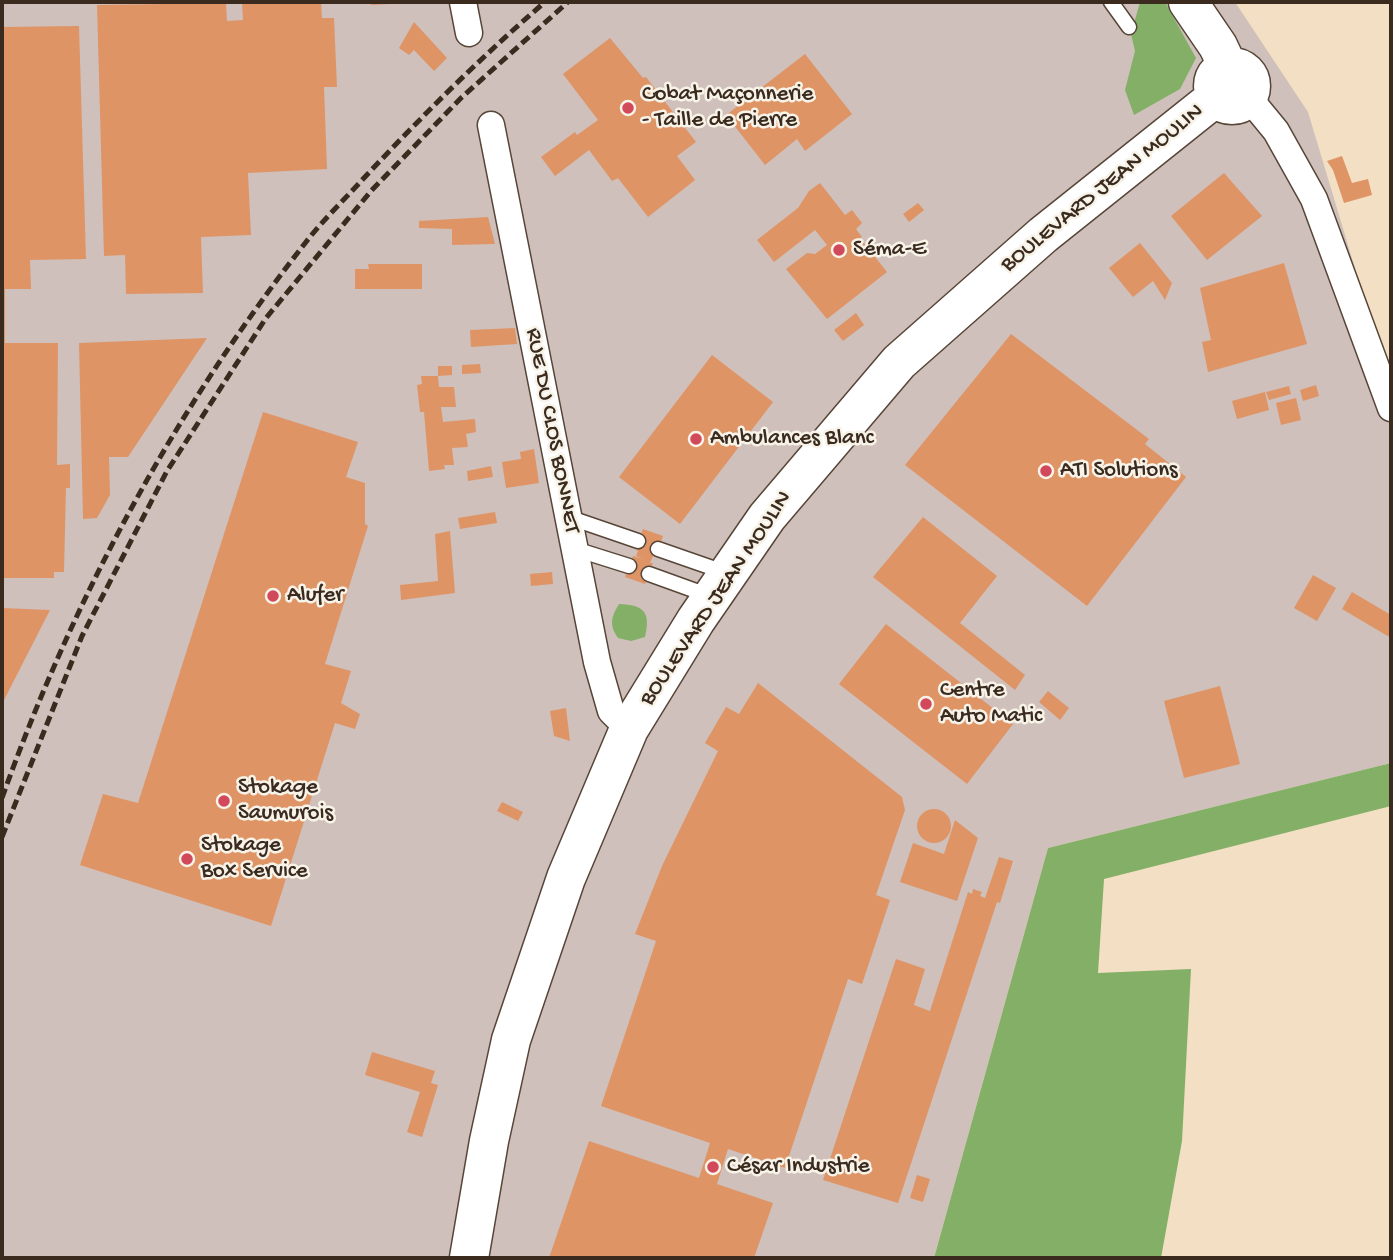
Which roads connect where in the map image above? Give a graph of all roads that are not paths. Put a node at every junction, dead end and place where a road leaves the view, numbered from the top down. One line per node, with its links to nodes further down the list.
1 (463, 2): 5 (street)
2 (1111, 2): 4 (lane)
3 (1188, 2): 6 (street)
4 (1129, 27)
5 (469, 33)
6 (1231, 87): 8 (street); 15 (street, BOULEVARD JEAN MOULIN)
7 (491, 125): 9 (street, RUE DU CLOS BONNET)
8 (1391, 408)
9 (569, 517): 10 (lane); 11 (street, RUE DU CLOS BONNET)
10 (638, 541)
11 (575, 549): 13 (lane); 16 (street, RUE DU CLOS BONNET)
12 (659, 550): 15 (lane)
13 (629, 566)
14 (649, 574): 15 (lane)
15 (720, 585): 16 (street, BOULEVARD JEAN MOULIN)
16 (629, 729): 17 (street, BOULEVARD JEAN MOULIN)
17 (469, 1258)

